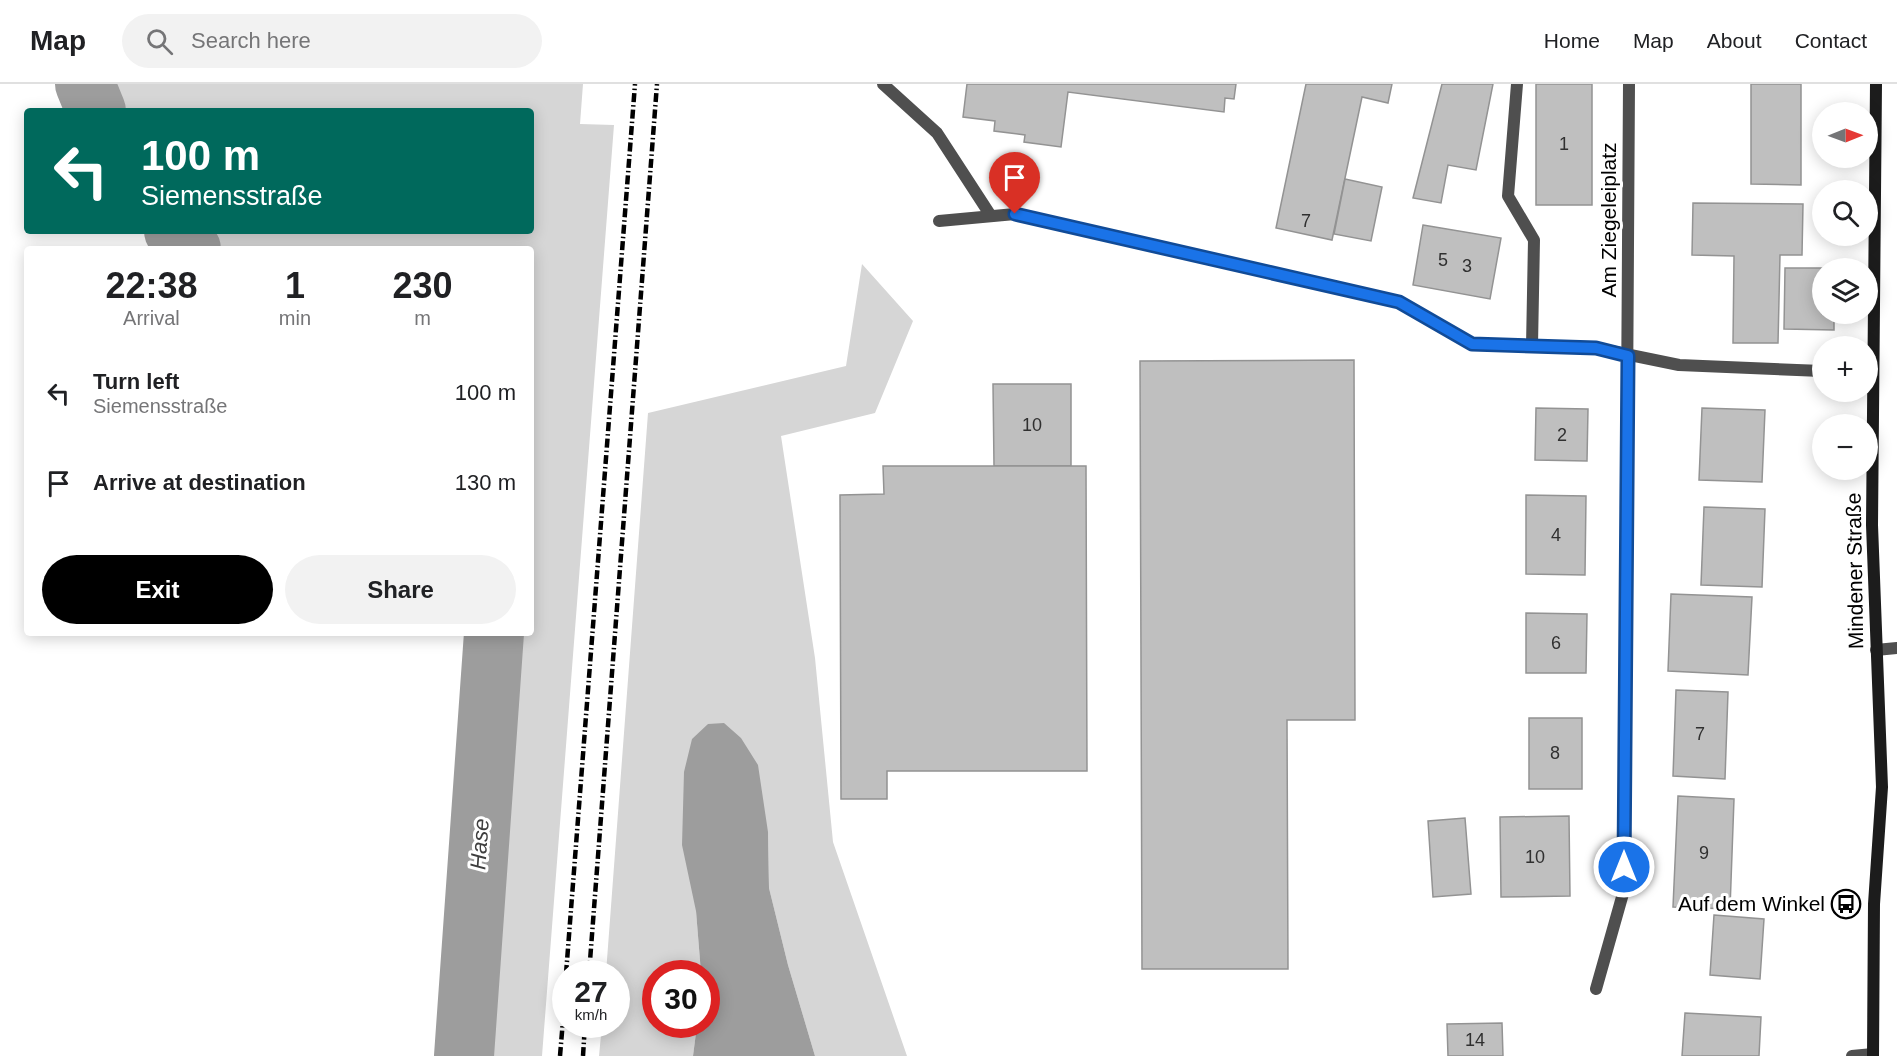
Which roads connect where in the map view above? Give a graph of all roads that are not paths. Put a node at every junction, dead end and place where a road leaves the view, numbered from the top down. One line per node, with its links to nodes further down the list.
1 (883, 84): 5 (street)
2 (1517, 84): 8 (street)
3 (1629, 84): 9 (street, Am Ziegeleiplatz)
4 (1876, 84): 7 (main road, Mindener Straße)
5 (991, 216): 6 (street); 8 (street)
6 (939, 221)
7 (1872, 336)
8 (1532, 346): 9 (street)
9 (1628, 356): 10 (street); 14 (street, Am Ziegeleiplatz)
10 (1812, 371)
11 (1871, 402): 13 (main road, Mindener Straße)
12 (1897, 648): 13 (street)
13 (1876, 650): 15 (main road, Mindener Straße)
14 (1596, 988)
15 (1873, 1055): 16 (street)
16 (1852, 1056)

